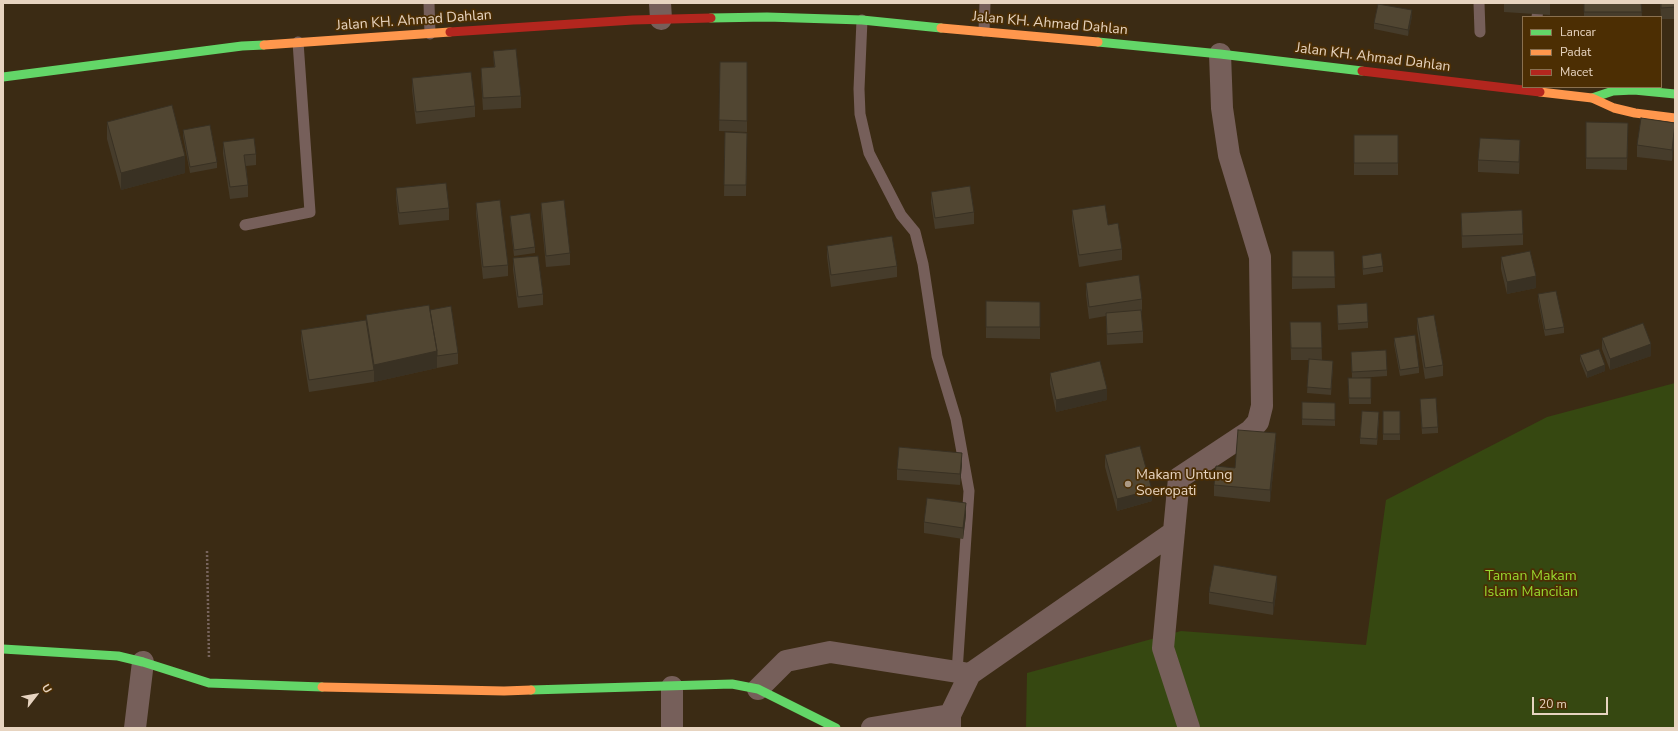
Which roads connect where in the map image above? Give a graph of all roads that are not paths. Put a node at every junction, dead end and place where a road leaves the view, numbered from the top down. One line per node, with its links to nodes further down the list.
1 (429, 3): 10 (lane)
2 (985, 3): 8 (lane)
3 (1480, 3): 9 (lane)
4 (1539, 3): 6 (lane)
5 (661, 11): 7 (main road, Jalan KH. Ahmad Dahlan); 10 (main road, Jalan KH. Ahmad Dahlan)
6 (1537, 16)
7 (862, 20): 8 (main road, Jalan KH. Ahmad Dahlan); 22 (lane)
8 (984, 31): 12 (main road, Jalan KH. Ahmad Dahlan)
9 (1480, 32)
10 (430, 34): 11 (main road, Jalan KH. Ahmad Dahlan)
11 (298, 42): 13 (main road, Jalan KH. Ahmad Dahlan); 18 (lane)
12 (1220, 54): 14 (main road, Jalan KH. Ahmad Dahlan); 19 (street)
13 (3, 77)
14 (1528, 89): 16 (main road, Jalan KH. Ahmad Dahlan)
15 (1675, 94): 16 (main road, Jalan KH. Ahmad Dahlan)
16 (1592, 98): 17 (main road, Jalan KH. Ahmad Dahlan)
17 (1675, 118)
18 (245, 225)
19 (1174, 532): 22 (street); 30 (street)
20 (3, 649): 21 (main road)
21 (143, 662): 23 (main road); 26 (street)
22 (963, 673): 24 (street); 25 (street)
23 (672, 687): 24 (main road); 27 (street)
24 (758, 689): 28 (main road)
25 (950, 721): 29 (street)
26 (135, 728)
27 (672, 728)
28 (836, 728)
29 (872, 728)
30 (1189, 728)

